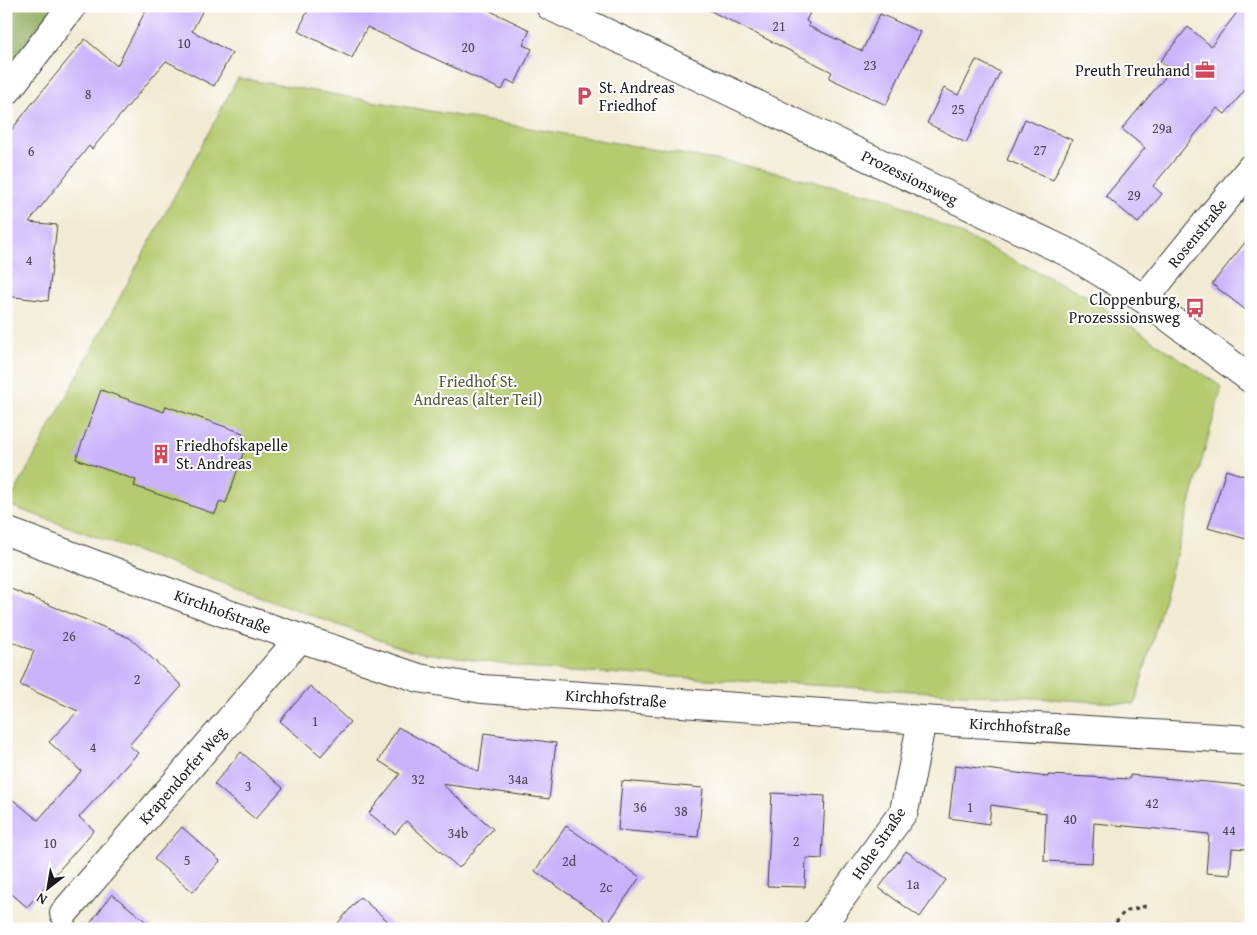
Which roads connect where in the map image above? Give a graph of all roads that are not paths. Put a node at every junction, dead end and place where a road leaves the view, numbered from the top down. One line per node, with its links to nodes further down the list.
1 (72, 6): 4 (street)
2 (550, 6): 3 (street, Prozessionsweg)
3 (581, 12): 6 (street, Prozessionsweg)
4 (6, 92)
5 (1251, 168): 6 (street, Rosenstraße)
6 (1144, 299): 7 (street, Prozessionsweg)
7 (1251, 378)
8 (6, 531): 9 (street, Kirchhofstraße)
9 (300, 638): 10 (street, Kirchhofstraße); 12 (street, Krapendorfer Weg)
10 (922, 720): 11 (street, Kirchhofstraße); 13 (street, Hohe Straße)
11 (1251, 740)
12 (64, 913)
13 (819, 929)

